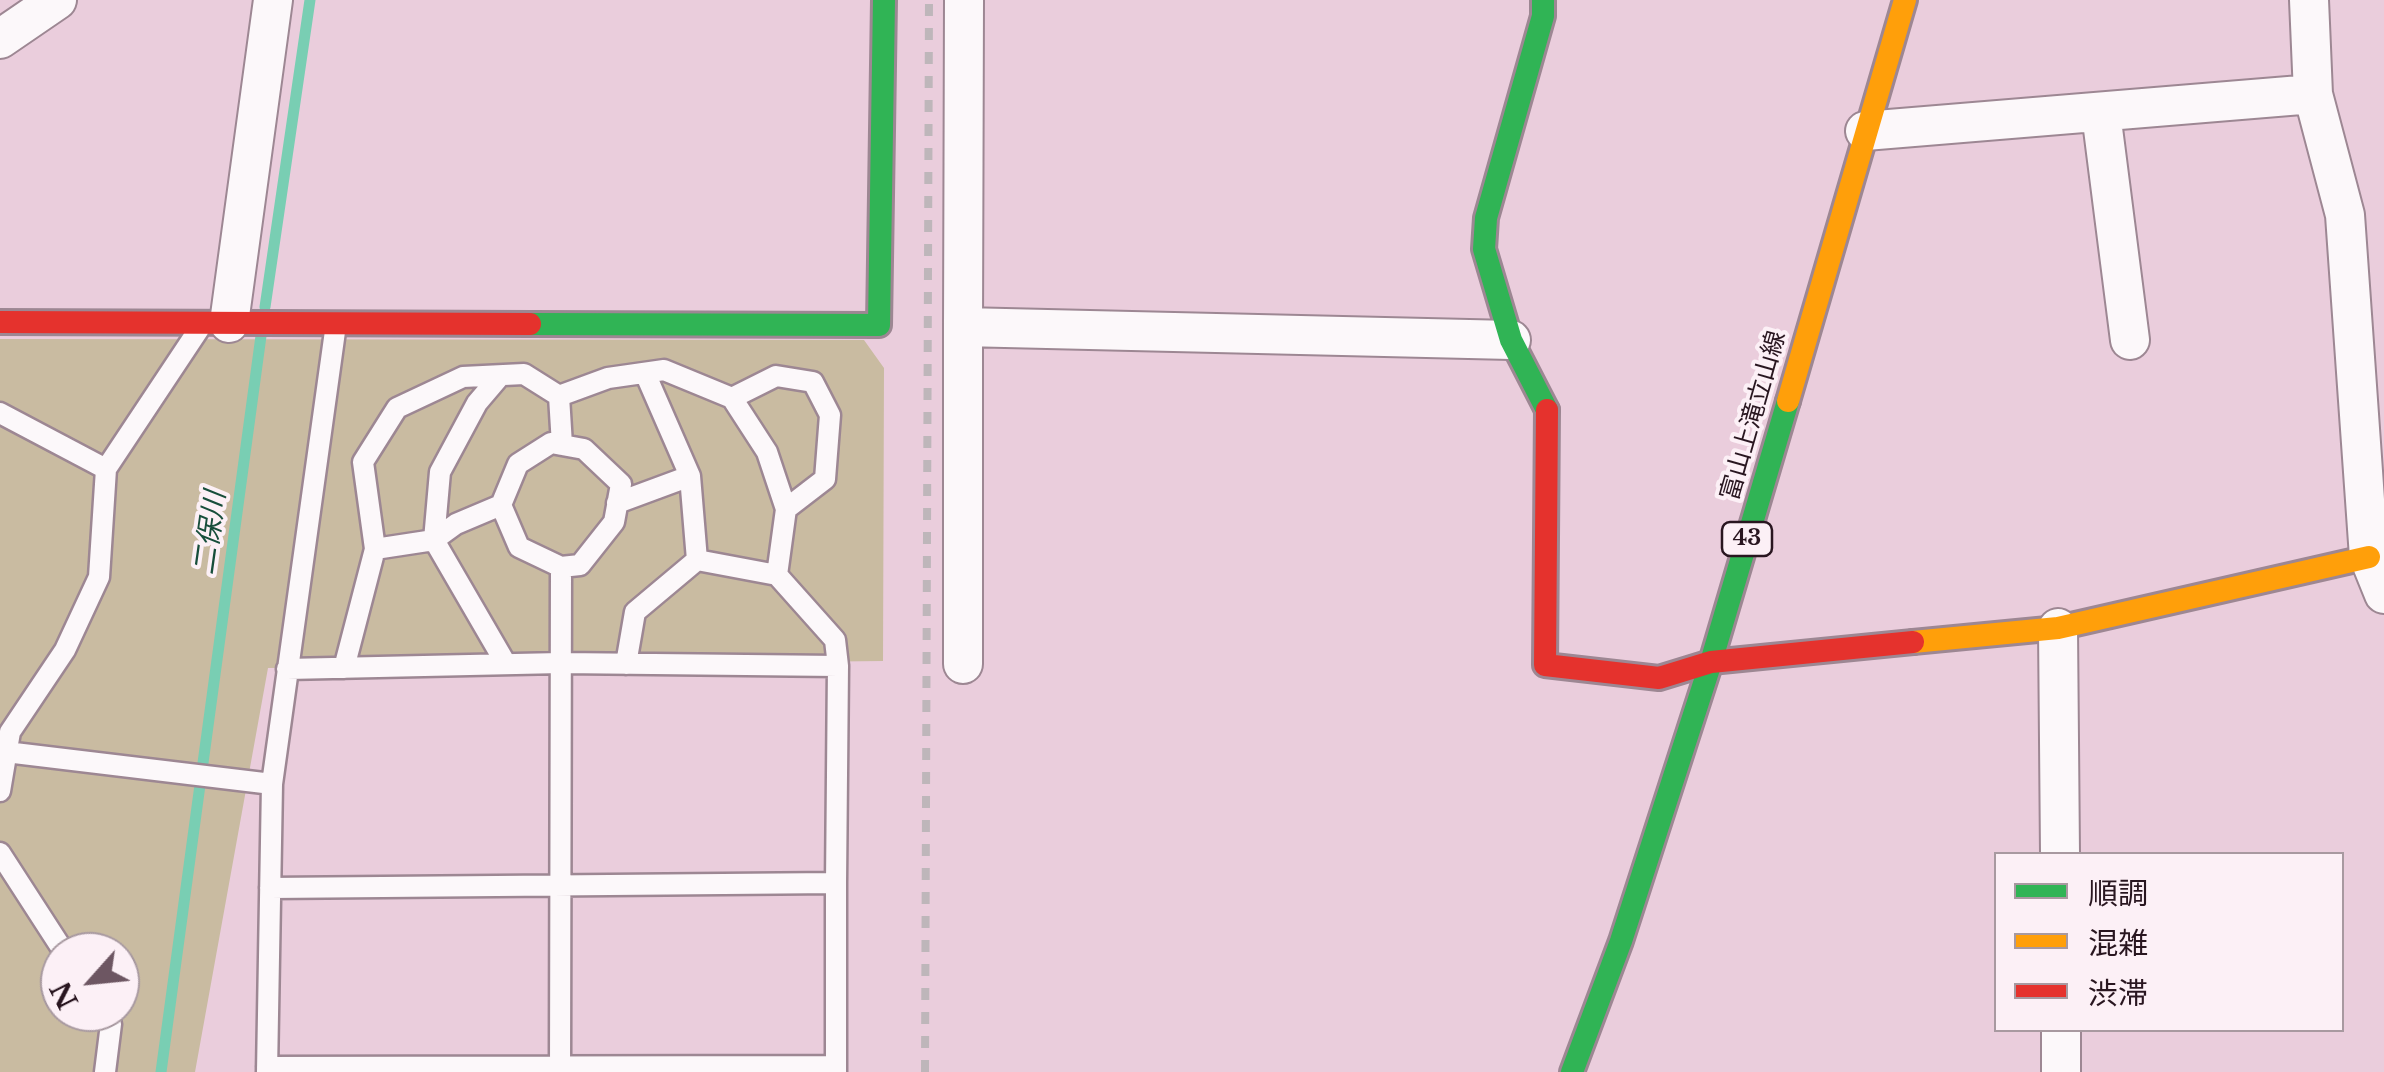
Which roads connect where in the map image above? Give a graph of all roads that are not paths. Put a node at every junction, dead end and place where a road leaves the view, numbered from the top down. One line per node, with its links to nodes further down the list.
1 (57, 0): 8 (street)
2 (273, 0): 13 (street)
3 (884, 0): 14 (street)
4 (964, 0): 15 (street)
5 (1543, 0): 16 (street)
6 (1905, 0): 11 (street, 富山上滝立山線 / 43)
7 (2309, 0): 9 (street)
8 (0, 39)
9 (2313, 94): 10 (street); 29 (street)
10 (2101, 113): 11 (street); 17 (street)
11 (1866, 132): 38 (street, 富山上滝立山線 / 43)
12 (0, 322): 13 (street)
13 (216, 323): 14 (street); 24 (lane)
14 (336, 324): 45 (lane)
15 (963, 327): 16 (street); 42 (street)
16 (1511, 340): 38 (street)
17 (2130, 340)
18 (645, 373): 20 (lane); 21 (lane); 25 (lane)
19 (500, 376): 20 (lane); 30 (lane); 31 (lane)
20 (559, 396): 23 (lane)
21 (732, 398): 28 (lane); 28 (lane)
22 (0, 413): 24 (lane)
23 (562, 445): 26 (lane); 27 (lane)
24 (106, 469): 46 (lane)
25 (690, 476): 26 (lane); 33 (lane)
26 (617, 504): 34 (lane)
27 (500, 505): 30 (lane); 34 (lane)
28 (786, 509): 35 (lane)
29 (2375, 512): 32 (street)
30 (434, 540): 31 (lane); 40 (lane)
31 (375, 549): 44 (lane)
32 (2369, 556): 36 (street); 37 (street)
33 (697, 560): 35 (lane); 41 (lane)
34 (561, 567): 39 (lane)
35 (776, 575): 43 (lane)
36 (2384, 594)
37 (2058, 628): 38 (street); 49 (street)
38 (1710, 662): 61 (street, 富山上滝立山線 / 43)
39 (561, 663): 40 (lane); 41 (lane); 53 (lane)
40 (506, 664): 44 (lane)
41 (626, 664): 43 (lane)
42 (963, 664)
43 (838, 666): 51 (lane)
44 (344, 668): 45 (lane)
45 (287, 669): 47 (lane)
46 (6, 736): 47 (lane); 48 (lane)
47 (272, 784): 52 (lane)
48 (0, 791)
49 (2060, 852)
50 (0, 853): 54 (lane)
51 (836, 883): 53 (lane); 58 (lane)
52 (270, 888): 53 (lane); 59 (lane)
53 (560, 888): 57 (lane)
54 (51, 932)
55 (110, 1032): 60 (lane)
56 (2061, 1032): 62 (street)
57 (560, 1068): 58 (lane); 59 (lane)
58 (836, 1069)
59 (267, 1070)
60 (105, 1072)
61 (1572, 1072)
62 (2062, 1072)

